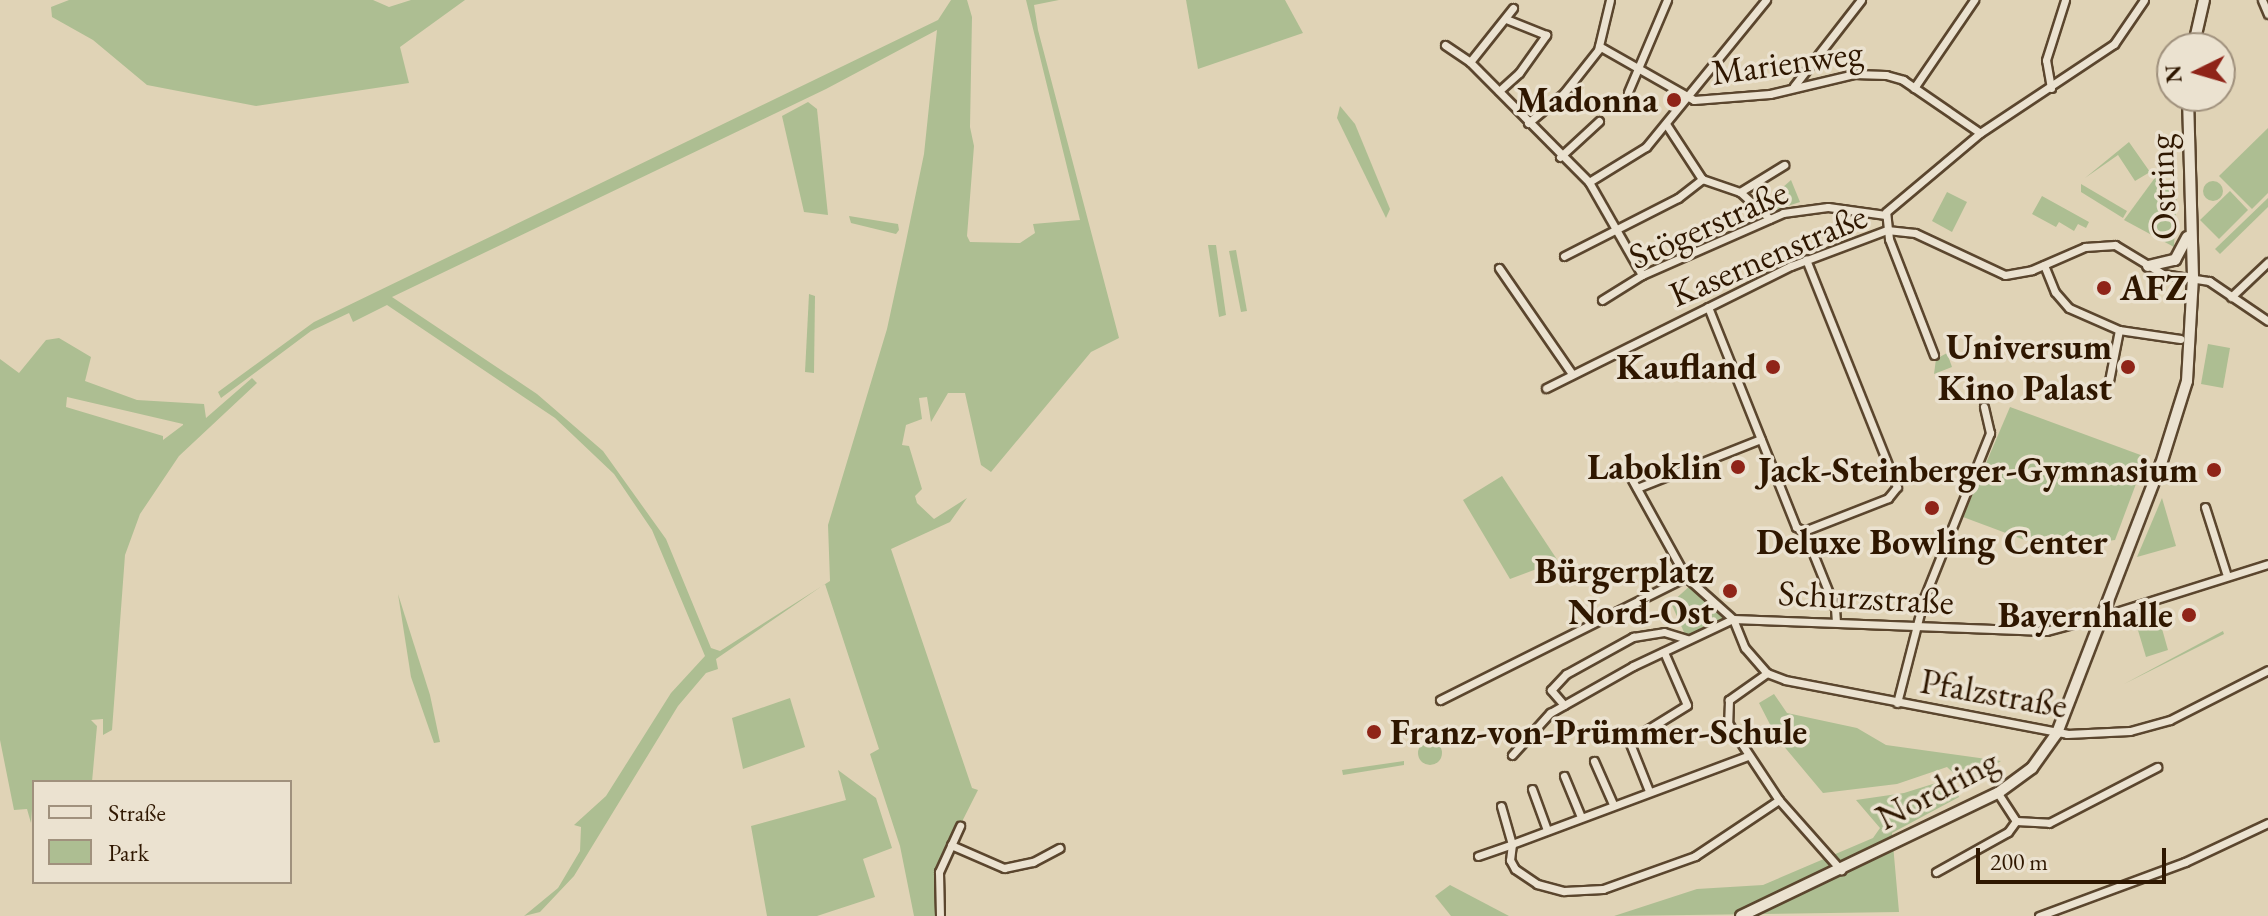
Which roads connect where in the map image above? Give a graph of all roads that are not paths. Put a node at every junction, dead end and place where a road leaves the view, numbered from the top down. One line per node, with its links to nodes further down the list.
1 (1610, 0): 15 (street)
2 (1667, 0): 17 (street)
3 (1766, 0): 23 (street)
4 (1861, 0): 18 (street)
5 (1974, 0): 19 (street)
6 (2065, 0): 20 (street)
7 (2144, 0): 20 (street)
8 (2204, 0): 13 (main road)
9 (2262, 0): 11 (street)
10 (1513, 8): 12 (street)
11 (2268, 14)
12 (1506, 19): 16 (street); 21 (street)
13 (2197, 32)
14 (1445, 45): 16 (street)
15 (1599, 46): 17 (street, Marienweg); 26 (street)
16 (1470, 62): 21 (street)
17 (1639, 70): 22 (street); 23 (street, Marienweg)
18 (1793, 87): 19 (street, Marienweg); 23 (street, Marienweg)
19 (1914, 88): 28 (street)
20 (2051, 88): 28 (street)
21 (1499, 91): 26 (street)
22 (1628, 92)
23 (1687, 99): 27 (street)
24 (2188, 112): 36 (main road, Ostring)
25 (1599, 121): 29 (street)
26 (1528, 123): 29 (street)
27 (1666, 124): 31 (street); 32 (street)
28 (1980, 133): 34 (street)
29 (1560, 157): 32 (street)
30 (1784, 165): 33 (street)
31 (1702, 179): 33 (street); 38 (street)
32 (1589, 182): 38 (street)
33 (1740, 192): 35 (street)
34 (1885, 215): 35 (street, Stögerstraße); 37 (street)
35 (1770, 219): 45 (street, Stögerstraße)
36 (2190, 227): 43 (main road); 46 (main road, Ostring)
37 (1887, 230): 40 (street, Kasernenstraße); 42 (street, Kasernenstraße); 53 (street)
38 (1614, 231): 39 (street); 45 (street)
39 (1564, 256)
40 (1806, 259): 49 (street, Kasernenstraße); 62 (street)
41 (2268, 262): 47 (street)
42 (2044, 265): 43 (street, Kasernenstraße); 51 (street)
43 (2148, 266): 46 (street, Kasernenstraße)
44 (1499, 268): 54 (street)
45 (1642, 275): 48 (street, Stögerstraße)
46 (2193, 277): 47 (street, Kasernenstraße); 66 (main road, Nordring)
47 (2231, 297): 50 (street, Kasernenstraße)
48 (1602, 300)
49 (1708, 307): 54 (street, Kasernenstraße); 58 (street)
50 (2268, 321)
51 (2119, 330): 52 (street); 55 (street)
52 (2180, 339)
53 (1934, 355)
54 (1572, 374): 56 (street, Kasernenstraße)
55 (2109, 381)
56 (1546, 388)
57 (1984, 407): 70 (street)
58 (1761, 439): 60 (street); 62 (street)
59 (1619, 471): 60 (street)
60 (1637, 488): 65 (street)
61 (2205, 507): 64 (street)
62 (1804, 531): 69 (street)
63 (2268, 564): 64 (street)
64 (2226, 573): 66 (street)
65 (1686, 577): 67 (street); 75 (street)
66 (2103, 616): 78 (main road, Nordring)
67 (1733, 619): 69 (street, Schurzstraße); 71 (street); 74 (street)
68 (2091, 619): 70 (street, Schurzstraße)
69 (1836, 621): 70 (street, Schurzstraße)
70 (1918, 625): 76 (street)
71 (1687, 639): 72 (street); 77 (street)
72 (1664, 652): 77 (street); 85 (street)
73 (2268, 670): 78 (street, Pfalzstraße)
74 (1767, 673): 76 (street, Pfalzstraße); 80 (street)
75 (1440, 700)
76 (1897, 703): 78 (street, Pfalzstraße)
77 (1564, 705): 79 (street)
78 (2057, 733): 86 (main road, Nordring)
79 (1512, 755)
80 (1747, 756): 85 (street); 87 (street)
81 (1594, 761): 88 (street)
82 (2157, 767): 91 (street)
83 (1564, 776): 90 (street)
84 (1532, 789): 94 (street)
85 (1649, 791): 88 (street)
86 (1998, 793): 91 (street); 99 (main road, Nordring)
87 (1779, 800): 95 (street); 99 (street)
88 (1613, 804): 90 (street)
89 (1501, 806): 95 (street)
90 (1581, 817): 94 (street)
91 (2016, 821): 100 (street)
92 (2268, 823): 103 (street)
93 (960, 826): 96 (street)
94 (1547, 830): 95 (street)
95 (1512, 844): 98 (street)
96 (951, 845): 97 (street); 101 (street)
97 (1059, 848)
98 (1478, 856)
99 (1841, 870): 102 (main road, Nordring)
100 (1936, 872)
101 (940, 916)
102 (1741, 916)
103 (2039, 916)

